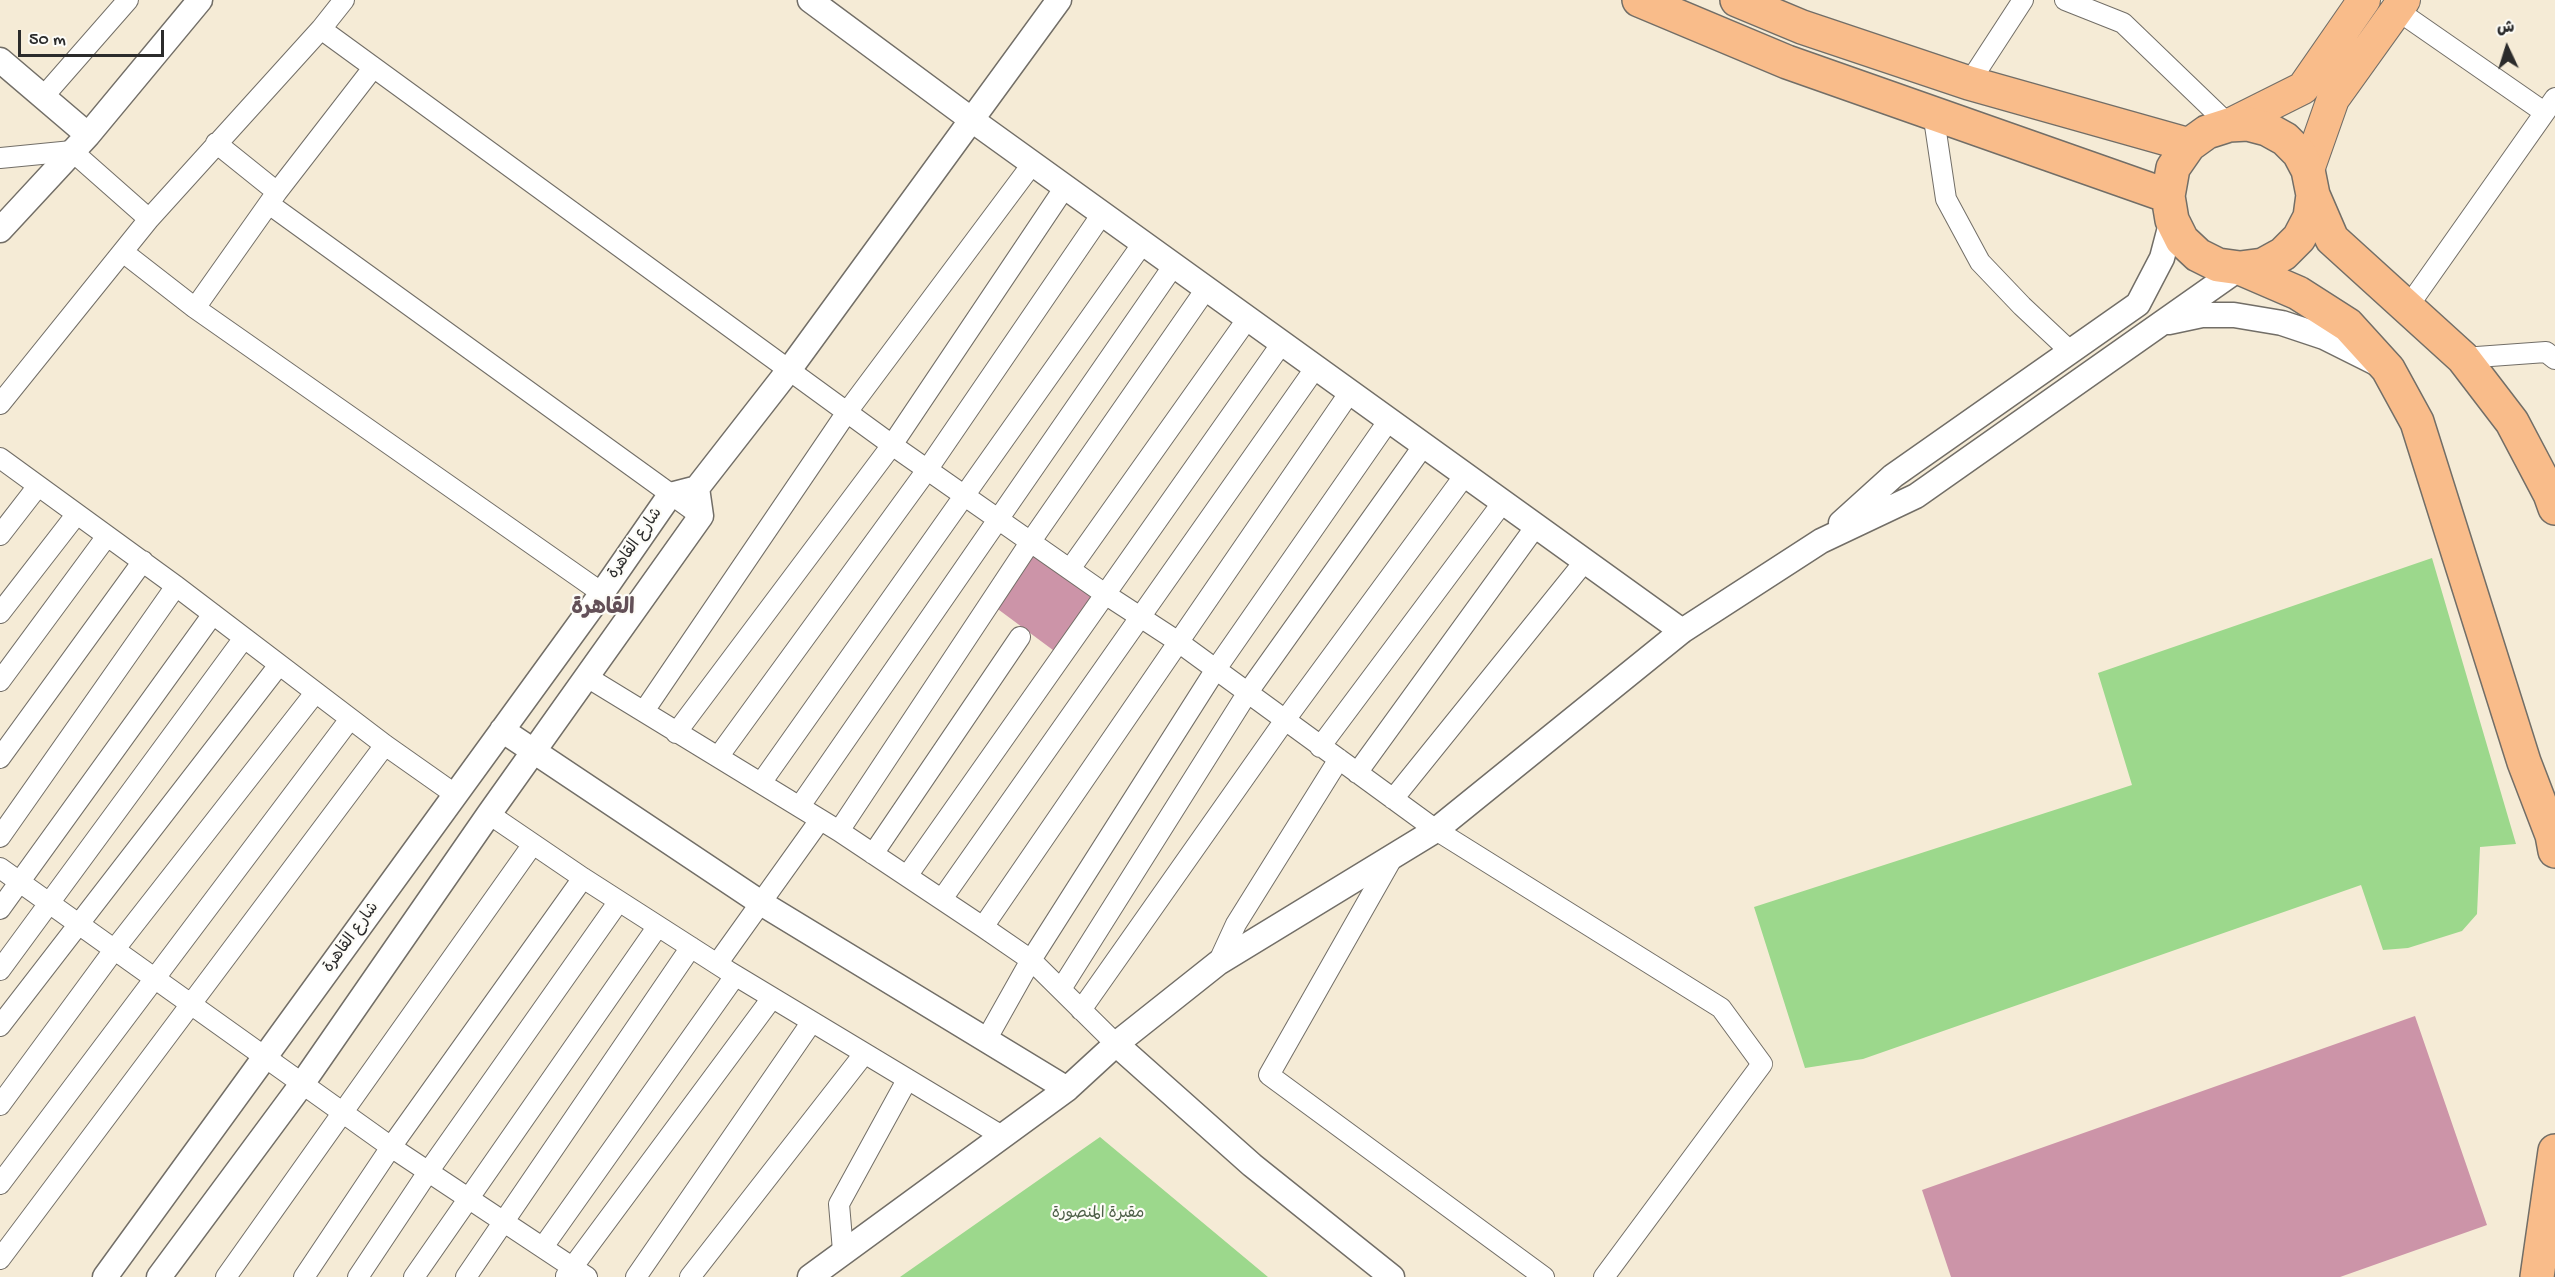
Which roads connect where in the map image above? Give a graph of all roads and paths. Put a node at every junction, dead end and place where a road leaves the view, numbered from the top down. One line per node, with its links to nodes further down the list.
1 (128, 0): 16 (street)
2 (200, 0): 21 (street)
3 (344, 0): 12 (street)
4 (810, 0): 19 (street)
5 (1059, 0): 19 (street)
6 (1639, 0): 18 (highway)
7 (1737, 0): 15 (highway)
8 (2023, 0): 15 (street)
9 (2065, 0): 20 (street)
10 (2364, 0): 20 (main road)
11 (2400, 5): 17 (street); 26 (main road)
12 (321, 29): 14 (street); 22 (street)
13 (2, 64): 16 (street)
14 (373, 68): 28 (street); 48 (street)
15 (1969, 83): 23 (highway)
16 (43, 97): 21 (street)
17 (2550, 105): 39 (street)
18 (1932, 112): 29 (highway); 44 (street)
19 (972, 120): 25 (street); 48 (street)
20 (2229, 125): 23 (highway); 26 (highway)
21 (80, 143): 24 (street); 31 (street); 32 (street)
22 (216, 143): 28 (street); 31 (street)
23 (2189, 145): 29 (highway)
24 (0, 158)
25 (1033, 163): 27 (street); 51 (street)
26 (2310, 182): 36 (highway); 39 (highway)
27 (1065, 187): 30 (street); 54 (street)
28 (273, 198): 38 (street); 60 (street)
29 (2170, 208): 36 (highway); 44 (street)
30 (1102, 214): 33 (street); 56 (street)
31 (149, 219): 34 (street)
32 (0, 230)
33 (1143, 243): 35 (street); 61 (street)
34 (123, 252): 38 (street); 50 (street)
35 (1174, 265): 37 (street); 66 (street)
36 (2240, 268): 41 (street); 47 (highway)
37 (1206, 289): 40 (street); 70 (street)
38 (195, 308): 76 (street)
39 (2407, 308): 45 (highway)
40 (1248, 318): 42 (street); 74 (street)
41 (2158, 325): 47 (street); 71 (street)
42 (1282, 343): 46 (street); 77 (street)
43 (2552, 350): 45 (street)
44 (2071, 352): 71 (street)
45 (2463, 358): 63 (highway)
46 (1316, 367): 49 (street); 80 (street)
47 (2388, 369): 102 (highway)
48 (789, 370): 51 (street); 59 (street)
49 (1350, 392): 52 (street); 84 (street)
50 (0, 404)
51 (847, 412): 54 (street); 91 (street)
52 (1389, 420): 53 (street); 86 (street)
53 (1424, 445): 57 (street); 89 (street)
54 (892, 446): 56 (street); 95 (street)
55 (0, 458): 58 (street)
56 (927, 470): 61 (street); 100 (street)
57 (1465, 475): 62 (street); 93 (street)
58 (38, 486): 64 (street); 68 (street)
59 (697, 488): 60 (street, شارع القاهرة); 65 (street)
60 (670, 495): 65 (street); 76 (street, شارع القاهرة)
61 (964, 496): 66 (street); 105 (street)
62 (1503, 502): 67 (street); 97 (street)
63 (2555, 508)
64 (76, 515): 69 (street); 78 (street)
65 (701, 516): 87 (street)
66 (997, 518): 70 (street); 108 (street)
67 (1536, 526): 73 (street); 103 (street)
68 (0, 535)
69 (107, 536): 72 (street); 88 (street)
70 (1031, 541): 74 (street); 112 (street)
71 (1821, 541): 81 (street)
72 (143, 561): 75 (street); 99 (street)
73 (1585, 561): 81 (street); 107 (street)
74 (1070, 569): 77 (street)
75 (176, 586): 79 (street); 113 (street)
76 (602, 593): 94 (street, شارع القاهرة)
77 (1105, 594): 80 (street); 119 (street)
78 (0, 613)
79 (213, 614): 82 (street); 121 (street)
80 (1141, 617): 84 (street); 122 (street)
81 (1682, 631): 111 (street)
82 (244, 638): 85 (street); 124 (street)
83 (1020, 638): 116 (street)
84 (1177, 641): 86 (street); 129 (street)
85 (279, 665): 90 (street); 127 (street)
86 (1216, 669): 89 (street); 132 (street)
87 (587, 676): 91 (street); 98 (street)
88 (0, 681)
89 (1248, 692): 93 (street); 138 (street)
90 (315, 693): 92 (street); 131 (street)
91 (644, 711): 95 (street)
92 (351, 719): 96 (street); 137 (street)
93 (1285, 720): 97 (street); 141 (street)
94 (502, 730): 98 (street); 106 (street, شارع القاهرة)
95 (676, 733): 100 (street)
96 (385, 745): 106 (street); 140 (street)
97 (1320, 747): 101 (street)
98 (533, 753): 109 (street); 125 (street)
99 (0, 758)
100 (718, 758): 105 (street)
101 (1339, 759): 103 (street); 133 (street)
102 (2524, 762): 104 (highway); 115 (highway)
103 (1357, 773): 107 (street)
104 (2555, 778)
105 (761, 783): 108 (street)
106 (456, 795): 147 (street, شارع القاهرة)
107 (1393, 799): 111 (street)
108 (800, 806): 110 (street)
109 (489, 814): 114 (street); 149 (street)
110 (820, 820): 112 (street); 125 (street)
111 (1436, 830): 117 (street); 176 (street)
112 (839, 831): 116 (street)
113 (0, 837)
114 (533, 844): 120 (street); 152 (street)
115 (2555, 850)
116 (873, 854): 119 (street)
117 (1395, 854): 133 (street); 175 (street)
118 (0, 868): 121 (street)
119 (907, 876): 122 (street)
120 (583, 878): 123 (street); 154 (street)
121 (19, 882): 124 (street); 126 (street)
122 (942, 899): 129 (street)
123 (619, 901): 128 (street); 156 (street)
124 (50, 903): 127 (street); 135 (street)
125 (762, 903): 134 (street); 144 (street)
126 (0, 909)
127 (78, 923): 131 (street); 143 (street)
128 (657, 926): 130 (street); 158 (street)
129 (983, 927): 132 (street)
130 (691, 947): 134 (street); 159 (street)
131 (114, 950): 137 (street); 151 (street)
132 (1031, 960): 138 (street); 144 (street)
133 (1218, 963): 145 (street)
134 (717, 964): 136 (street)
135 (0, 970)
136 (735, 976): 139 (street); 160 (street)
137 (153, 978): 140 (street); 157 (street)
138 (1061, 988): 141 (street)
139 (772, 998): 142 (street); 163 (street)
140 (191, 1005): 147 (street); 162 (street)
141 (1081, 1010): 145 (street)
142 (811, 1023): 146 (street); 171 (street)
143 (0, 1026)
144 (986, 1040): 150 (street)
145 (1116, 1044): 150 (street); 174 (street)
146 (864, 1054): 148 (street); 172 (street)
147 (266, 1056): 149 (street); 164 (street, شارع القاهرة)
148 (908, 1080): 153 (street); 161 (street)
149 (302, 1084): 152 (street); 165 (street)
150 (1067, 1089): 153 (street)
151 (0, 1105)
152 (343, 1113): 154 (street); 166 (street)
153 (1002, 1136): 161 (street)
154 (391, 1147): 156 (street); 167 (street)
155 (2555, 1151): 177 (highway)
156 (428, 1172): 158 (street); 168 (street)
157 (0, 1184)
158 (467, 1198): 159 (street); 169 (street)
159 (504, 1222): 160 (street); 170 (street)
160 (543, 1247): 163 (street)
161 (843, 1251): 173 (street)
162 (0, 1259)
163 (575, 1274)
164 (105, 1277)
165 (159, 1277)
166 (226, 1277)
167 (304, 1277)
168 (358, 1277)
169 (414, 1277)
170 (466, 1277)
171 (636, 1277)
172 (690, 1277)
173 (810, 1277)
174 (1392, 1277)
175 (1544, 1277)
176 (1604, 1277)
177 (2537, 1277)

